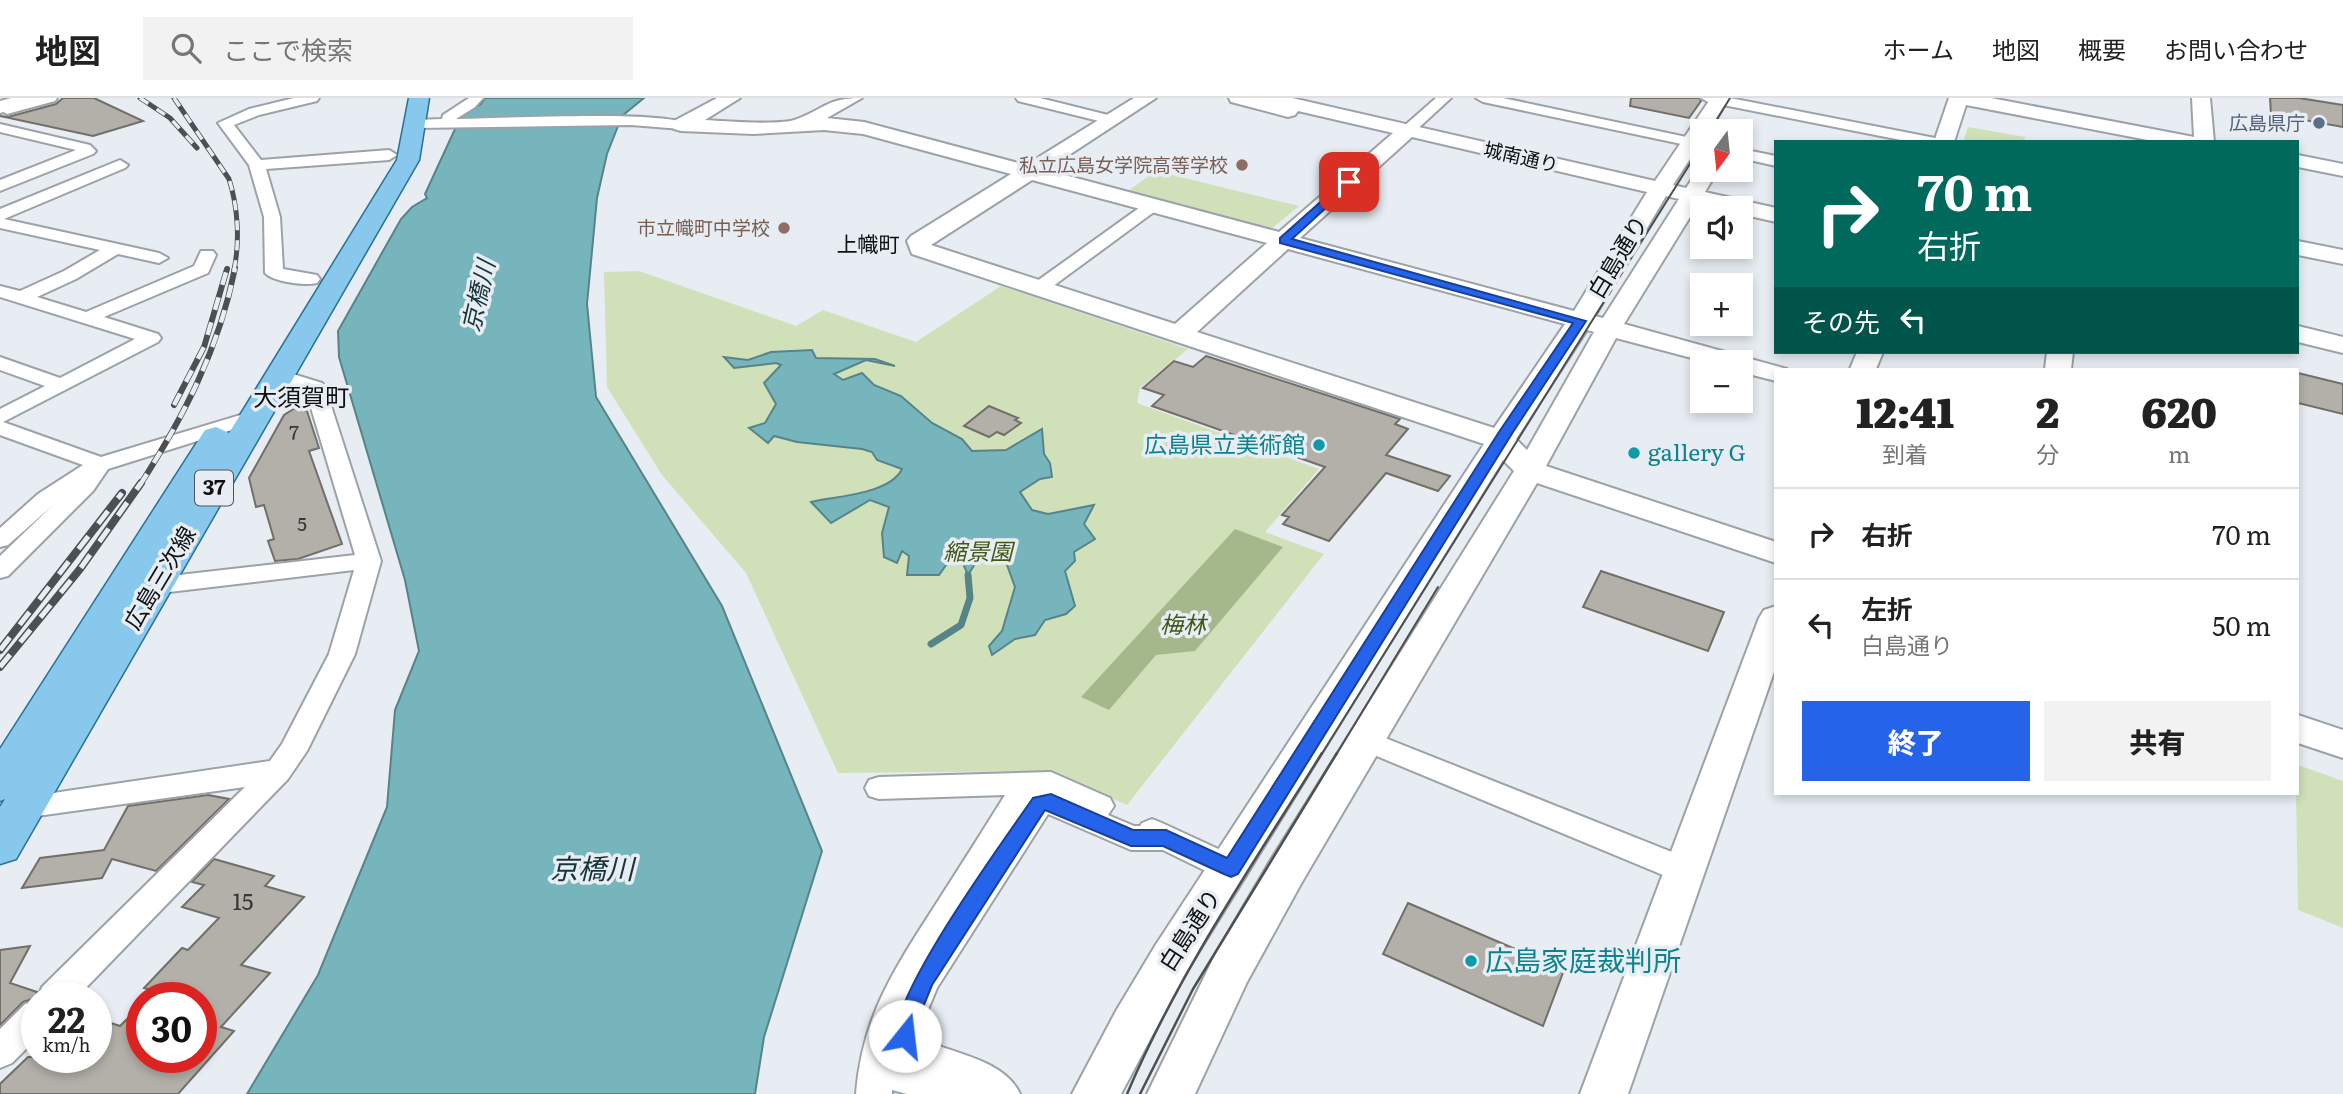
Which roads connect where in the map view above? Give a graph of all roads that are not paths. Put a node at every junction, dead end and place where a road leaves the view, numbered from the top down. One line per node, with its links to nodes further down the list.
1 (14, 98): 18 (street)
2 (32, 98): 21 (street)
3 (50, 98): 21 (street)
4 (239, 98): 23 (street)
5 (312, 98): 19 (street)
6 (476, 98): 25 (street)
7 (732, 98): 27 (street)
8 (853, 98): 28 (street)
9 (1023, 98): 26 (street)
10 (1147, 98): 26 (street)
11 (1238, 98): 30 (street, 城南通り)
12 (1267, 98): 30 (street, 城南通り)
13 (1444, 98): 30 (street)
14 (1483, 98): 35 (street)
15 (1959, 98): 32 (street); 33 (street)
16 (2201, 98): 34 (street)
17 (1716, 99): 20 (street); 24 (street, 白島通り)
18 (0, 102)
19 (278, 102): 23 (street)
20 (1739, 108): 31 (street)
21 (0, 110)
22 (417, 111): 25 (street); 37 (main road, 広島三次線 / 37); 74 (main road, 広島三次線 / 37)
23 (254, 112): 42 (street)
24 (1704, 119)
25 (449, 120): 27 (street)
26 (1111, 120): 44 (street)
27 (681, 125): 28 (street)
28 (799, 125): 44 (street)
29 (0, 128): 39 (street)
30 (1405, 134): 47 (street, 城南通り); 54 (street)
31 (1923, 140)
32 (1945, 140)
33 (2181, 140)
34 (2204, 140)
35 (1690, 142)
36 (1690, 148): 47 (street, 白島通り)
37 (388, 155): 42 (street); 60 (main road, 広島三次線 / 37)
38 (1754, 156): 40 (street)
39 (68, 159): 46 (street); 49 (street)
40 (1774, 161)
41 (2299, 161): 43 (street)
42 (257, 165): 60 (street)
43 (2343, 170)
44 (1027, 172): 48 (street); 61 (street)
45 (1697, 182): 47 (street, 白島通り)
46 (0, 186)
47 (1682, 198): 50 (street, 城南通り); 64 (street, 白島通り)
48 (1152, 206): 54 (street); 61 (street)
49 (0, 215)
50 (1774, 215)
51 (1753, 218): 53 (street)
52 (0, 223): 56 (street)
53 (1774, 223)
54 (1284, 240): 64 (street); 65 (street)
55 (2299, 248): 58 (street)
56 (114, 249): 59 (street); 62 (street)
57 (206, 255): 63 (street)
58 (2343, 257)
59 (159, 258)
60 (311, 279): 78 (main road, 広島三次線 / 37)
61 (1039, 288): 65 (street)
62 (8, 296): 63 (street)
63 (85, 319): 75 (street)
64 (1595, 325): 69 (street); 80 (street, 白島通り); 82 (street, 白島通り)
65 (1179, 334): 80 (street)
66 (2299, 334): 67 (street)
67 (2343, 345)
68 (2299, 346): 70 (street)
69 (1690, 350)
70 (2343, 356)
71 (0, 363): 75 (street)
72 (1753, 367): 73 (street)
73 (1774, 372)
74 (279, 376): 76 (main road, 広島三次線 / 37); 85 (street)
75 (62, 385): 77 (street)
76 (257, 416): 78 (street); 87 (main road, 広島三次線 / 37)
77 (0, 417)
78 (223, 426): 81 (street); 88 (main road, 広島三次線 / 37)
79 (0, 428): 81 (street)
80 (1501, 440): 82 (street); 100 (street, 白島通り)
81 (100, 464): 83 (street); 86 (street)
82 (1528, 470): 84 (street); 91 (street, 白島通り)
83 (0, 540)
84 (1774, 551)
85 (369, 561): 87 (street); 93 (street)
86 (0, 570)
87 (155, 586): 88 (street); 97 (main road, 広島三次線 / 37)
88 (118, 591): 94 (main road, 広島三次線 / 37)
89 (1774, 624): 101 (street)
90 (2299, 729): 92 (street)
91 (1365, 740): 101 (street); 109 (street, 白島通り)
92 (2343, 744)
93 (278, 771): 97 (street); 102 (street)
94 (0, 783)
95 (1028, 783): 96 (street); 98 (street); 105 (street)
96 (879, 788)
97 (23, 807): 99 (main road, 広島三次線 / 37)
98 (1166, 838): 100 (street); 107 (street)
99 (0, 846)
100 (1231, 869): 108 (street, 白島通り)
101 (1686, 871): 110 (street)
102 (70, 982)
103 (21, 1031): 104 (street)
104 (0, 1052)
105 (874, 1081): 106 (street)
106 (969, 1094)
107 (1002, 1094)
108 (1096, 1094)
109 (1171, 1094)
110 (1604, 1094)

